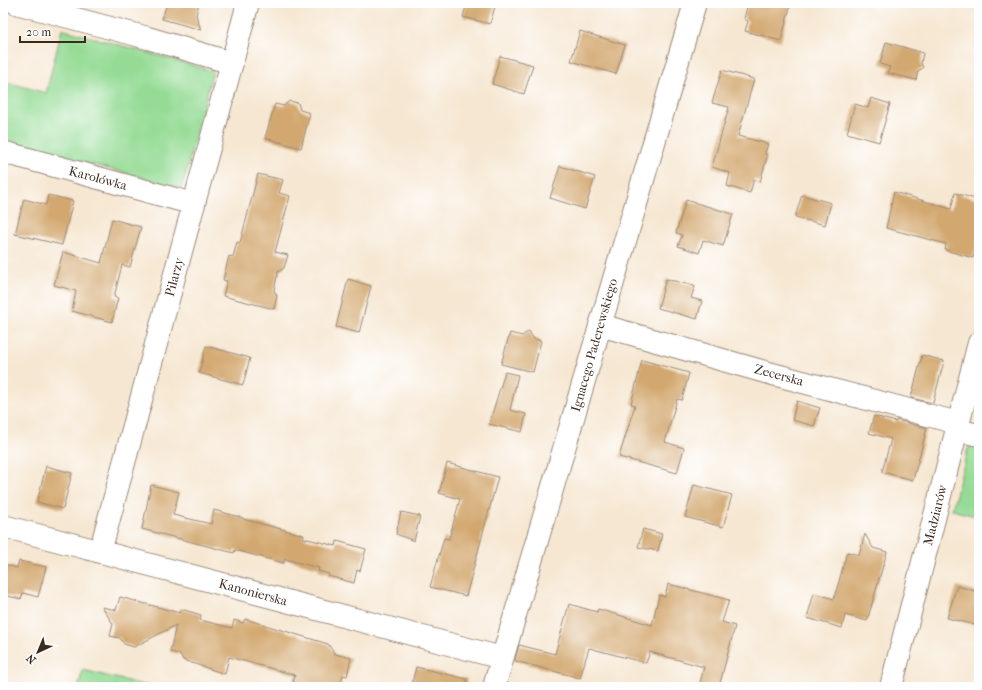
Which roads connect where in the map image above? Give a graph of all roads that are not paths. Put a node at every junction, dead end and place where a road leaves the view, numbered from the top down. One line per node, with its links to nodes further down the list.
1 (16, 3): 4 (street)
2 (248, 3): 4 (street, Pilarzy)
3 (694, 3): 7 (street, Ignacego Paderewskiego)
4 (232, 62): 6 (street, Pilarzy)
5 (3, 152): 6 (street, Karolówka)
6 (194, 204): 12 (street, Pilarzy)
7 (600, 325): 9 (street, Zecerska); 13 (street, Ignacego Paderewskiego)
8 (979, 343): 9 (street, Madziarów)
9 (957, 426): 10 (street, Zecerska); 15 (street, Madziarów)
10 (979, 435)
11 (3, 526): 12 (street, Kanonierska)
12 (100, 552): 13 (street, Kanonierska)
13 (502, 658): 14 (street, Ignacego Paderewskiego)
14 (494, 687)
15 (891, 687)

